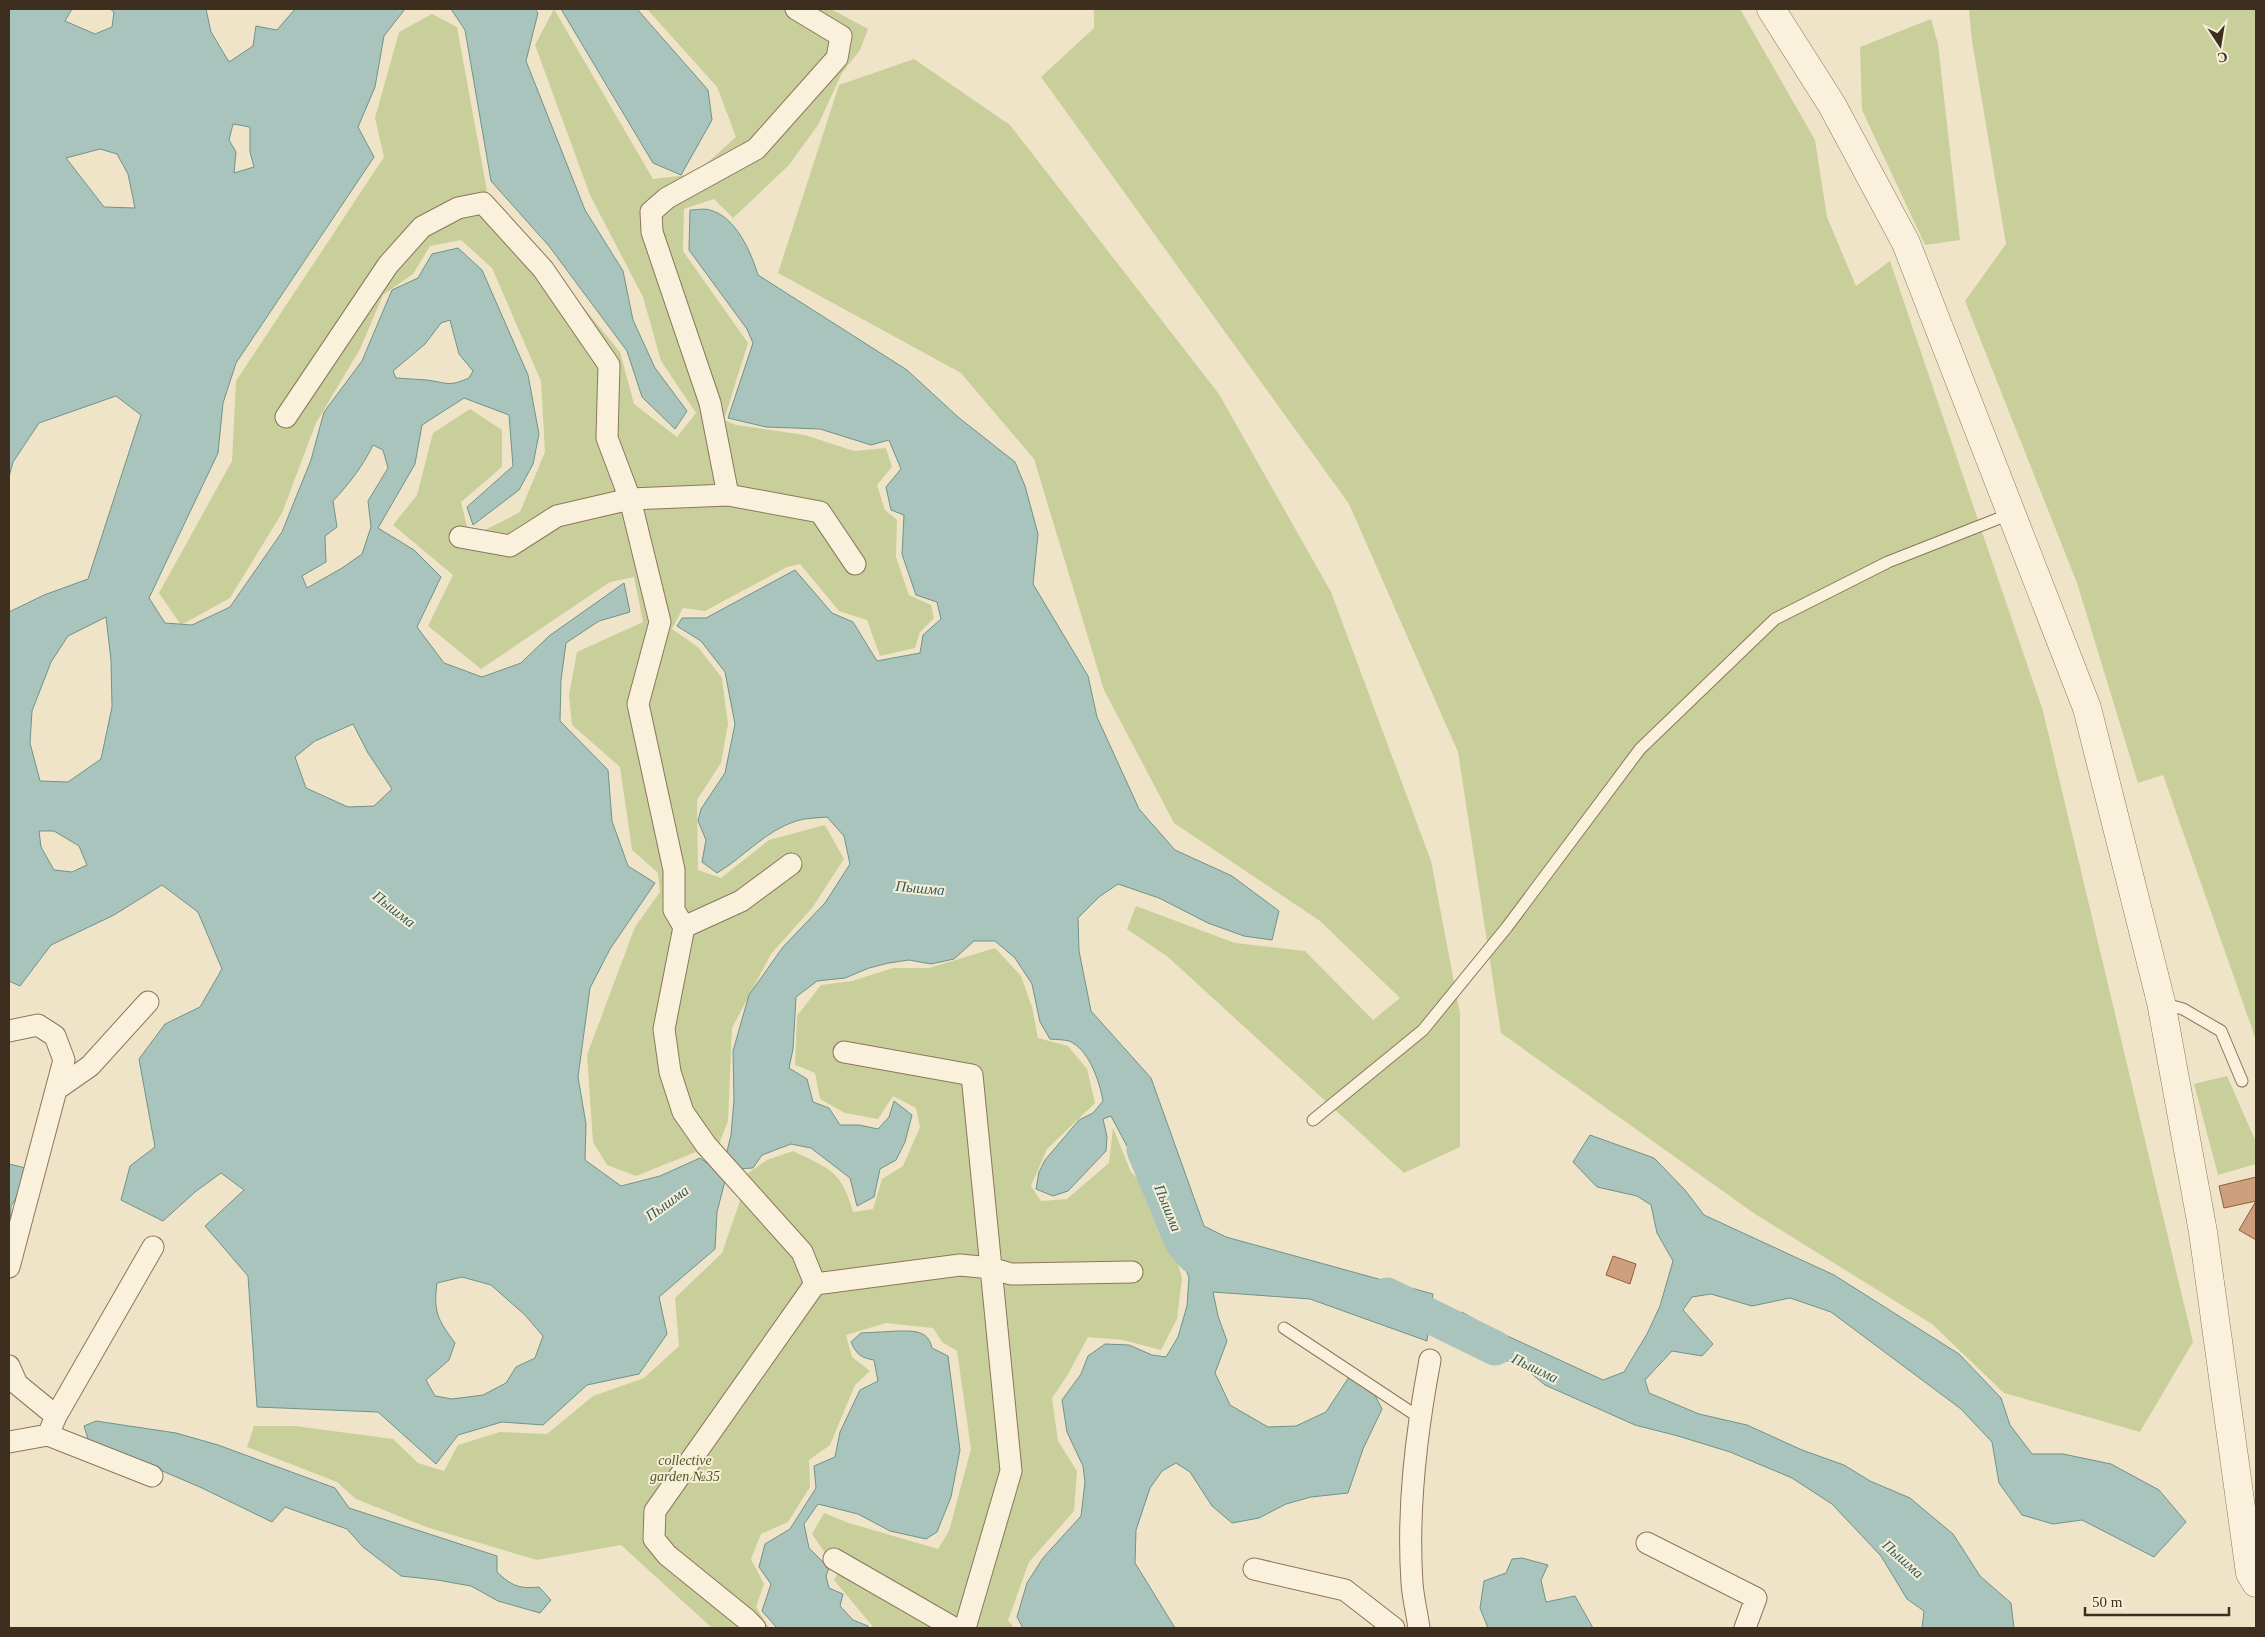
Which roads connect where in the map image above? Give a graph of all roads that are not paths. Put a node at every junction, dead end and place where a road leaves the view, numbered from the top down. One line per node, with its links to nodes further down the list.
1 (796, 9): 4 (street)
2 (1771, 9): 6 (street)
3 (286, 417): 5 (street)
4 (728, 495): 5 (street); 8 (street)
5 (630, 499): 7 (street); 10 (street)
6 (2010, 514): 12 (street); 17 (lane)
7 (460, 538)
8 (854, 564)
9 (791, 864): 10 (street)
10 (679, 918): 22 (street)
11 (148, 1002): 16 (street)
12 (2161, 1002): 15 (lane); 33 (street)
13 (9, 1031): 16 (street)
14 (844, 1052): 20 (street)
15 (2242, 1081)
16 (57, 1089): 19 (street)
17 (1313, 1120)
18 (153, 1247): 27 (street)
19 (9, 1267)
20 (991, 1268): 21 (street); 22 (street); 36 (street)
21 (1132, 1272)
22 (815, 1284): 34 (street)
23 (1284, 1328): 26 (lane)
24 (1430, 1360): 26 (street)
25 (9, 1366): 27 (street)
26 (1420, 1418): 38 (street)
27 (52, 1426): 28 (street); 29 (street)
28 (9, 1442)
29 (152, 1476)
30 (1647, 1543): 39 (street)
31 (834, 1559): 35 (street)
32 (1254, 1568): 37 (street)
33 (2256, 1584)
34 (754, 1628)
35 (954, 1628)
36 (965, 1628)
37 (1394, 1628)
38 (1419, 1628)
39 (1744, 1628)

